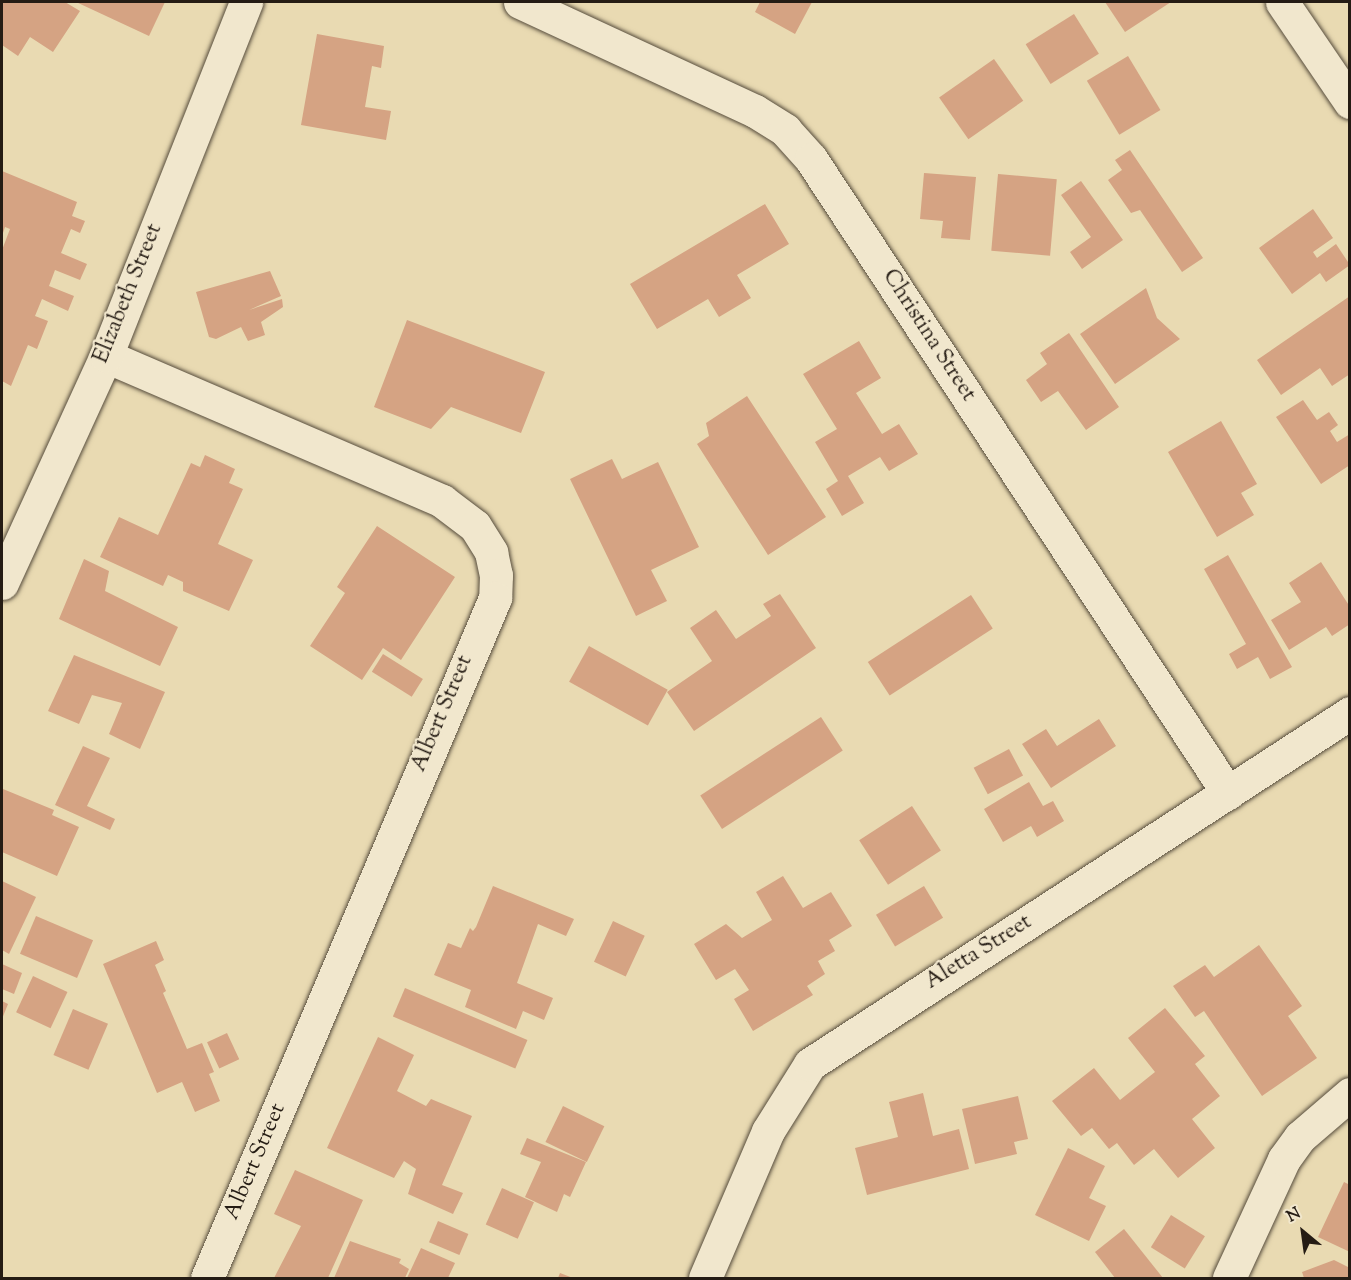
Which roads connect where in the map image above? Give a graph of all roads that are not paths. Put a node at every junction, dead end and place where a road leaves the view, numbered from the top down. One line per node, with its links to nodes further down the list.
1 (246, 2): 5 (street, Elizabeth Street)
2 (520, 2): 8 (street, Christina Street)
3 (1282, 2): 4 (street)
4 (1350, 102)
5 (106, 356): 6 (street, Elizabeth Street); 10 (street, Albert Street)
6 (2, 583)
7 (1350, 713): 8 (street, Aletta Street)
8 (1228, 793): 11 (street, Aletta Street)
9 (1350, 1094): 12 (street)
10 (207, 1278)
11 (705, 1278)
12 (1229, 1278)

